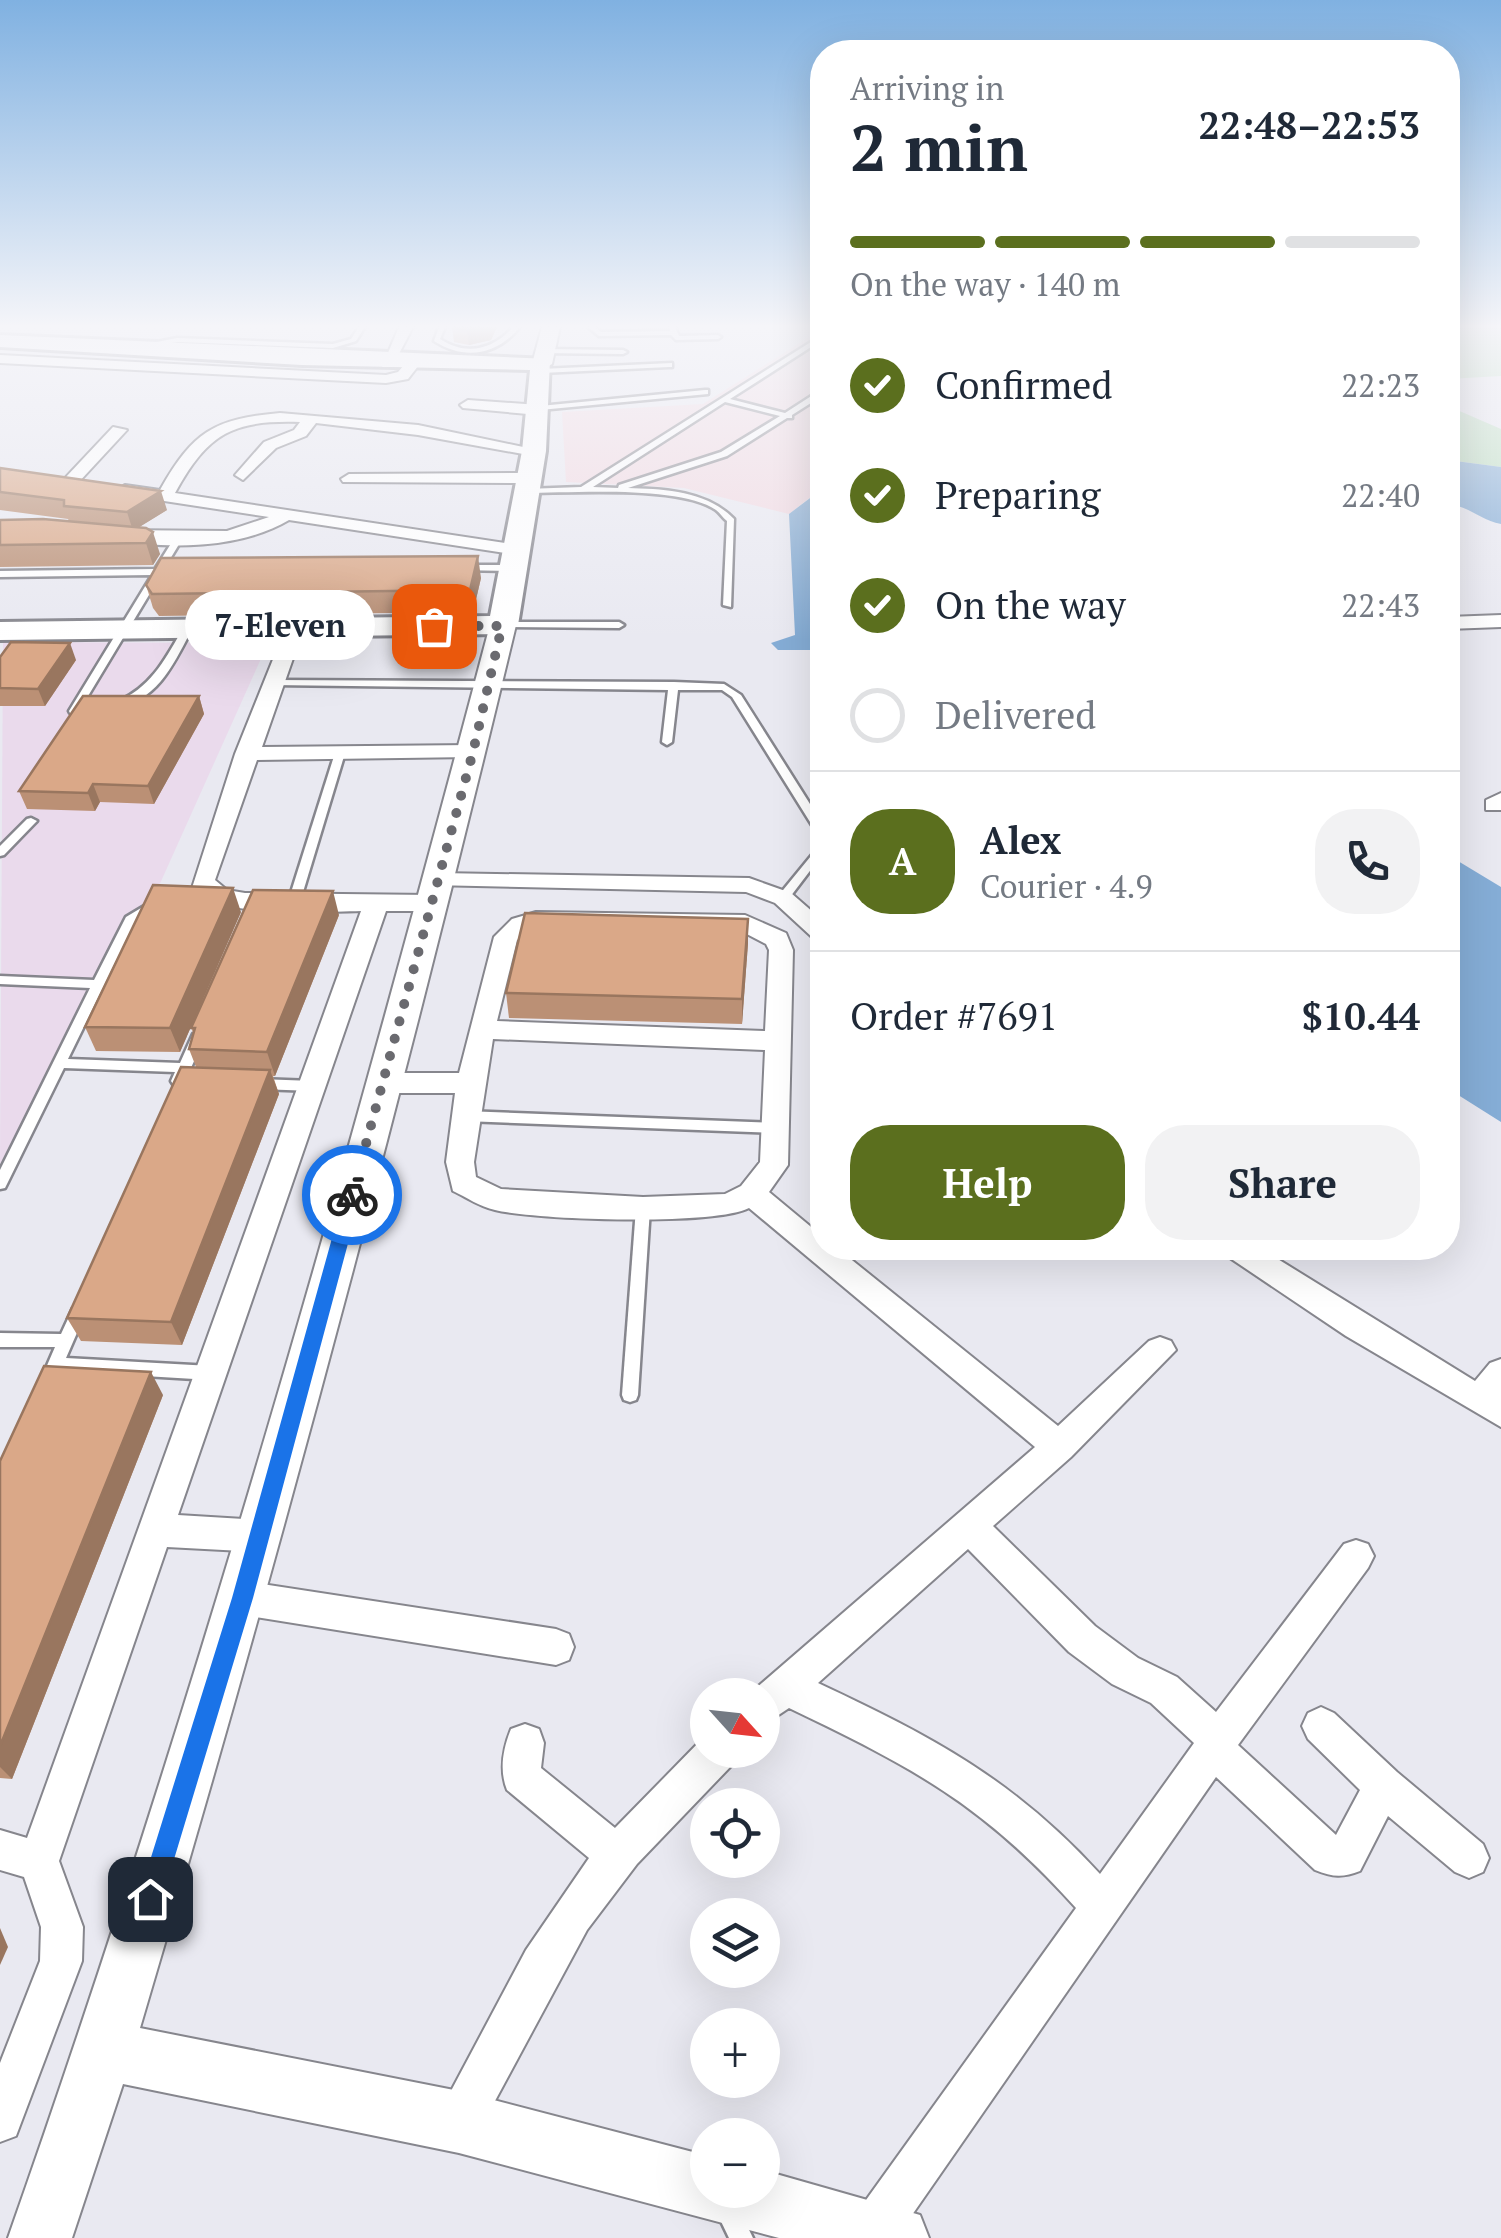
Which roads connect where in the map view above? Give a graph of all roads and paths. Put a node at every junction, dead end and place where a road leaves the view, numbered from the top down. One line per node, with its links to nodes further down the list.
1 (118, 431): 14 (street)
2 (214, 431): 14 (street)
3 (302, 431): 9 (street)
4 (393, 431): 8 (street)
5 (537, 431): 8 (main road)
6 (675, 431): 12 (lane)
7 (763, 431): 13 (lane)
8 (534, 451): 11 (main road)
9 (242, 475)
10 (349, 479): 11 (street)
11 (527, 484): 12 (lane); 18 (main road)
12 (582, 490): 13 (lane)
13 (612, 490): 23 (lane)
14 (173, 497): 15 (street)
15 (286, 514): 17 (street); 18 (street)
16 (92, 535): 17 (street)
17 (180, 536): 20 (lane)
18 (515, 559): 19 (lane); 27 (main road)
19 (454, 568)
20 (159, 572): 21 (lane); 22 (lane); 30 (lane)
21 (178, 572)
22 (0, 574)
23 (728, 605)
24 (1501, 621): 25 (street)
25 (1460, 623)
26 (619, 625): 27 (lane)
27 (502, 626): 28 (main road); 34 (main road)
28 (295, 627): 29 (main road); 32 (street)
29 (187, 629): 30 (main road); 35 (lane)
30 (123, 630): 31 (main road); 37 (lane)
31 (1, 633)
32 (276, 684): 34 (lane); 42 (street)
33 (674, 685): 34 (lane); 39 (lane); 43 (lane)
34 (486, 687): 40 (main road)
35 (105, 706)
36 (90, 707): 37 (lane)
37 (75, 709): 38 (lane)
38 (65, 726)
39 (667, 742)
40 (473, 752): 41 (street); 48 (main road)
41 (340, 753): 42 (street); 52 (lane)
42 (246, 754): 52 (street)
43 (810, 813)
44 (31, 821): 45 (lane)
45 (0, 853)
46 (810, 861): 49 (lane)
47 (660, 882): 48 (street); 49 (street); 53 (street)
48 (435, 891): 51 (street); 63 (main road)
49 (783, 898): 54 (street)
50 (173, 900): 56 (lane)
51 (377, 901): 52 (street); 66 (street)
52 (294, 902)
53 (657, 921): 58 (street); 59 (street)
54 (810, 922)
55 (0, 980): 56 (lane)
56 (99, 984): 60 (lane)
57 (208, 1013): 61 (lane)
58 (486, 1030): 59 (street); 64 (street)
59 (780, 1042): 69 (street)
60 (62, 1063): 61 (lane); 70 (lane)
61 (181, 1075): 62 (lane); 67 (lane)
62 (197, 1083)
63 (383, 1083): 64 (street); 89 (main road)
64 (470, 1083): 68 (street)
65 (236, 1084): 66 (lane)
66 (313, 1086): 81 (street)
67 (170, 1100)
68 (465, 1116): 69 (lane); 72 (street)
69 (776, 1128): 71 (street)
70 (0, 1184)
71 (751, 1194): 72 (street); 73 (street)
72 (643, 1208): 83 (lane)
73 (810, 1242)
74 (831, 1260): 86 (street)
75 (1256, 1260): 85 (street)
76 (88, 1290): 78 (lane)
77 (0, 1340): 78 (lane)
78 (65, 1341): 80 (lane)
79 (1160, 1350): 86 (street)
80 (56, 1364): 81 (lane); 84 (lane)
81 (212, 1373): 88 (street)
82 (1501, 1373): 85 (street)
83 (630, 1395)
84 (40, 1401)
85 (1490, 1407)
86 (1059, 1447): 87 (street)
87 (969, 1526): 93 (street); 97 (street)
88 (156, 1530): 89 (street); 103 (street)
89 (259, 1536): 91 (main road)
90 (1356, 1556): 97 (street)
91 (243, 1598): 92 (street); 105 (main road)
92 (556, 1647)
93 (780, 1690)
94 (780, 1699): 104 (street)
95 (1321, 1726): 99 (street)
96 (525, 1743): 101 (street)
97 (1216, 1744): 99 (street); 104 (street)
98 (701, 1768): 101 (street)
99 (1383, 1786): 102 (street)
100 (0, 1850): 103 (street)
101 (618, 1856): 107 (street)
102 (1469, 1858)
103 (39, 1861): 106 (street)
104 (1100, 1906): 111 (street)
105 (104, 2050): 107 (main road); 112 (main road)
106 (0, 2120)
107 (458, 2122): 108 (main road)
108 (690, 2182)
109 (780, 2207): 111 (main road)
110 (727, 2208): 113 (lane)
111 (885, 2235)
112 (40, 2238)
113 (741, 2238)

